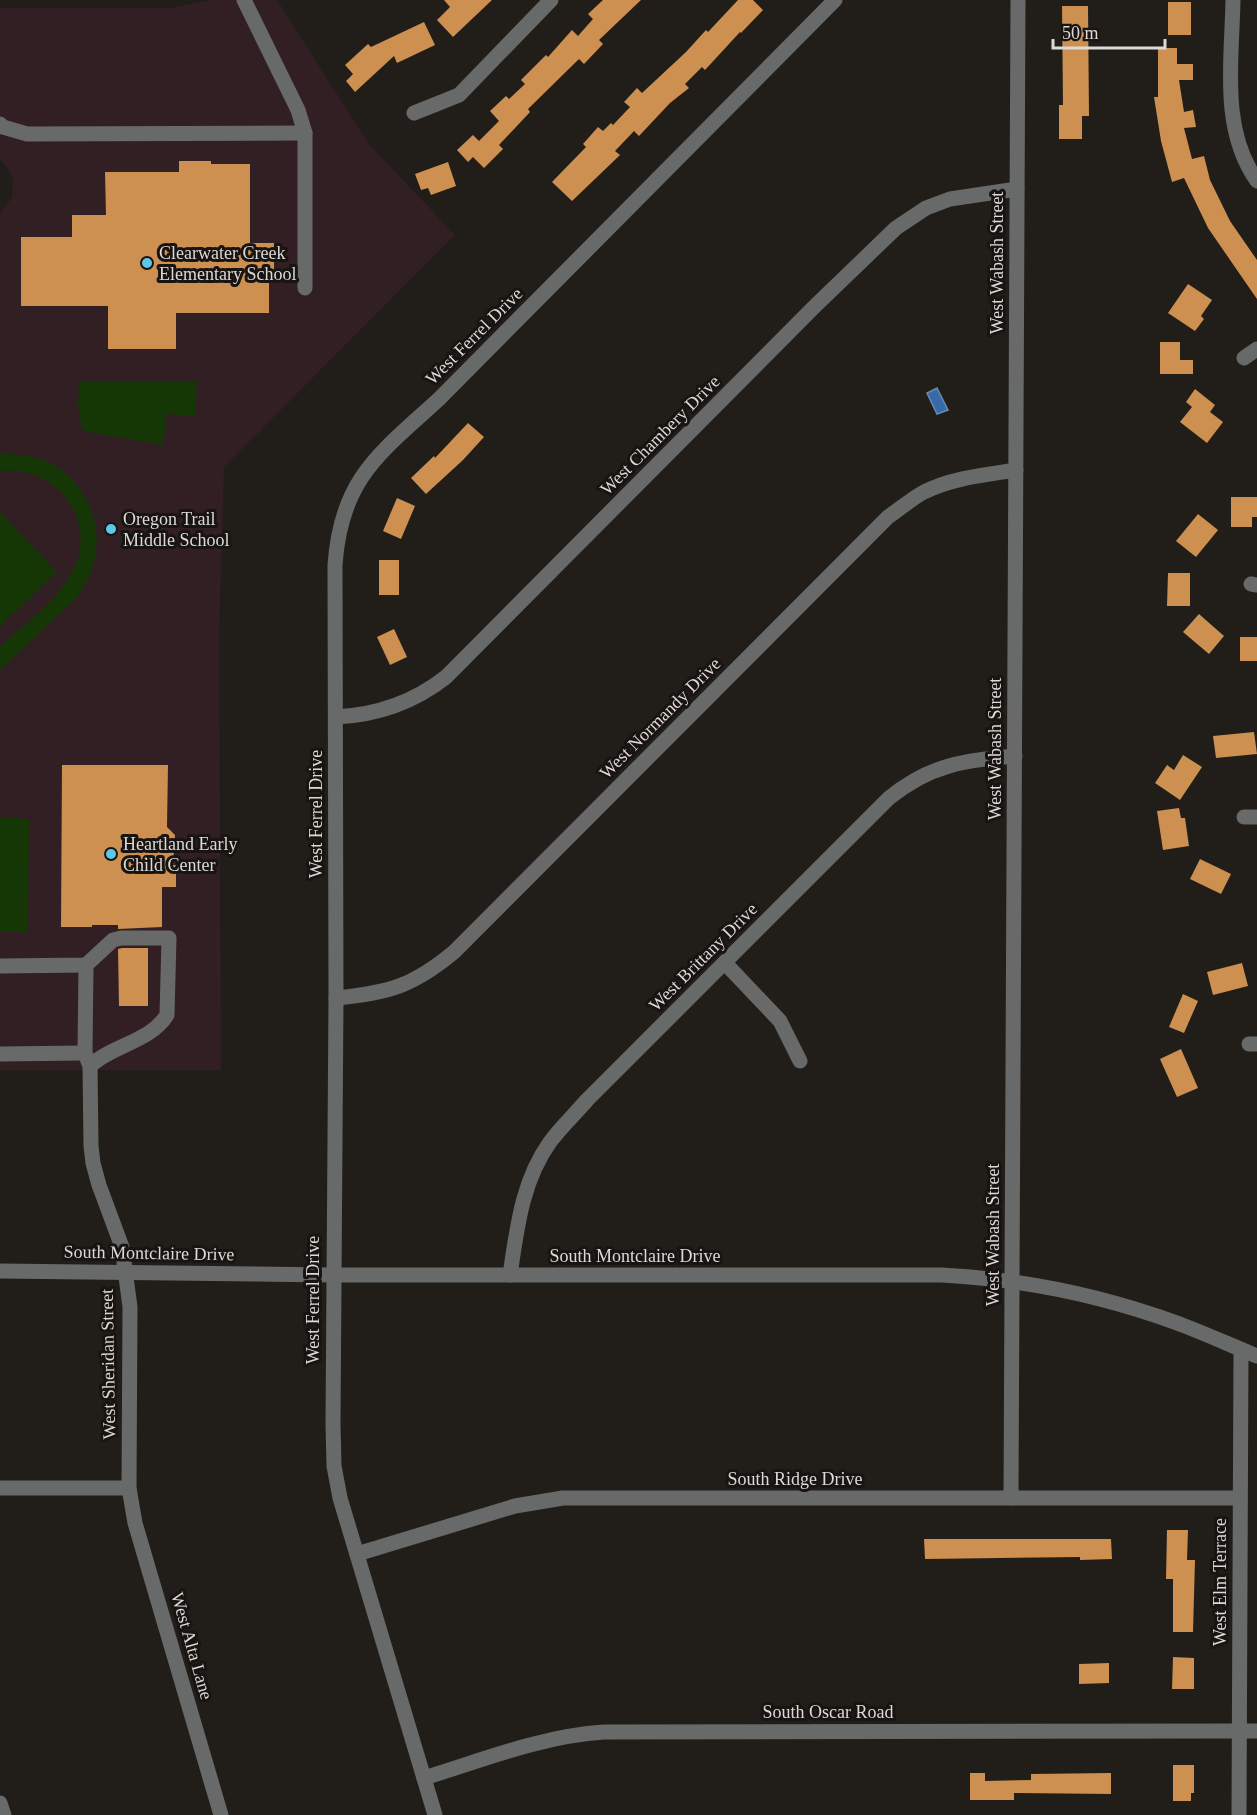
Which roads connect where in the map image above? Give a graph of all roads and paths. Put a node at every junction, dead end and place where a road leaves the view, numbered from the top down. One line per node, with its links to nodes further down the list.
1 (244, 0): 8 (street)
2 (551, 0): 6 (street)
3 (835, 0): 15 (street, West Ferrel Drive)
4 (1018, 0): 10 (street, West Wabash Street)
5 (1233, 0): 9 (street)
6 (414, 113)
7 (0, 124): 8 (street)
8 (305, 133): 11 (street)
9 (1257, 181)
10 (1017, 189): 14 (street, West Wabash Street); 15 (street, West Chambery Drive)
11 (305, 288)
12 (1257, 348): 13 (street)
13 (1244, 358)
14 (1016, 470): 16 (street, West Wabash Street); 20 (street, West Normandy Drive)
15 (336, 717): 20 (street, West Ferrel Drive)
16 (1015, 756): 17 (street, West Brittany Drive); 28 (street, West Wabash Street)
17 (724, 963): 23 (street); 27 (street, West Brittany Drive)
18 (86, 965): 19 (street); 22 (street, West Sheridan Street); 22 (street)
19 (0, 966)
20 (336, 998): 26 (street, West Ferrel Drive)
21 (0, 1054): 22 (street)
22 (87, 1059): 25 (street, West Sheridan Street)
23 (800, 1060)
24 (0, 1271): 25 (street, South Montclaire Drive)
25 (126, 1272): 26 (street, South Montclaire Drive); 32 (street, West Sheridan Street)
26 (333, 1275): 27 (street, South Montclaire Drive); 35 (street, West Ferrel Drive)
27 (510, 1275): 28 (street, South Montclaire Drive)
28 (1012, 1281): 29 (street, South Montclaire Drive); 33 (street, West Wabash Street)
29 (1241, 1350): 30 (street, South Montclaire Drive); 34 (street, West Elm Terrace)
30 (1257, 1356)
31 (0, 1488): 32 (street)
32 (129, 1488): 41 (street, West Alta Lane)
33 (1011, 1498): 34 (street, South Ridge Drive); 35 (street, South Ridge Drive)
34 (1240, 1498): 37 (street, West Elm Terrace)
35 (357, 1554): 38 (street, West Ferrel Drive)
36 (1257, 1731): 37 (street, South Oscar Road)
37 (1239, 1732): 38 (street, South Oscar Road); 43 (street, West Elm Terrace)
38 (424, 1778): 42 (street, West Ferrel Drive)
39 (0, 1803): 40 (street)
40 (3, 1815)
41 (221, 1815)
42 (435, 1815)
43 (1239, 1815)

